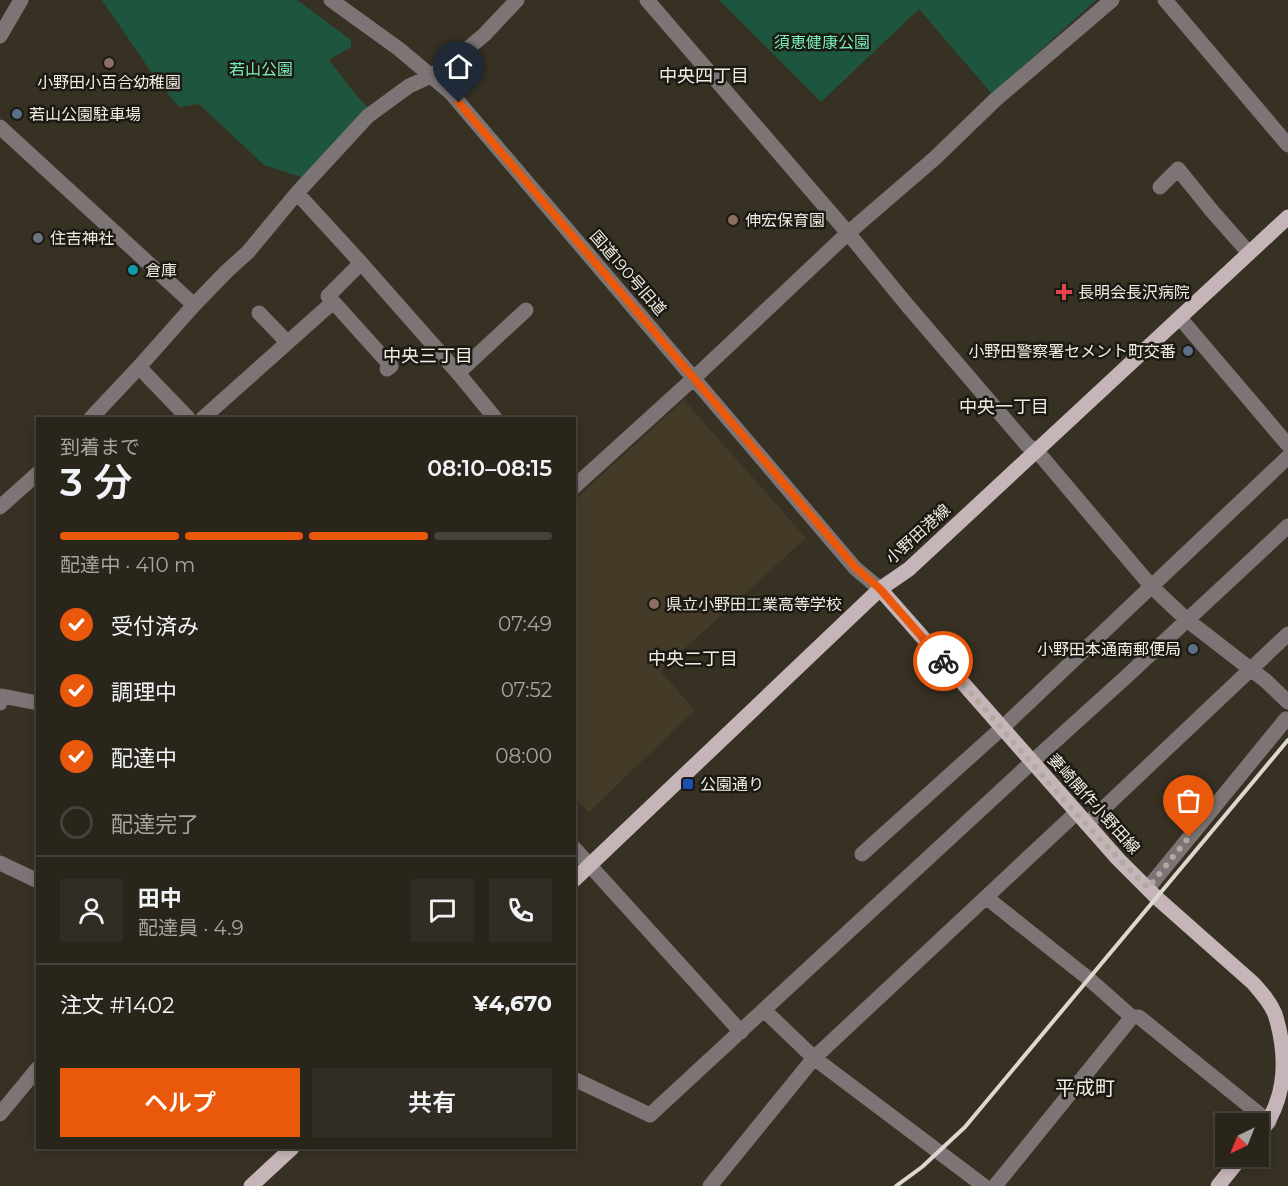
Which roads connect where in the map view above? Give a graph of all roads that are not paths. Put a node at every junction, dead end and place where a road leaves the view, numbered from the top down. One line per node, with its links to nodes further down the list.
1 (21, 0): 7 (street)
2 (331, 0): 8 (street, 国道190号旧道)
3 (517, 0): 8 (street)
4 (647, 0): 14 (street)
5 (1112, 0): 14 (street)
6 (1165, 0): 10 (street)
7 (0, 36)
8 (431, 76): 12 (street); 26 (street, 国道190号旧道)
9 (0, 127): 18 (street)
10 (1288, 145)
11 (1160, 187): 15 (street)
12 (297, 193): 16 (street); 18 (street)
13 (1288, 218): 15 (main road, 小野田港線)
14 (848, 233): 26 (street); 32 (street)
15 (1249, 253): 21 (main road, 小野田港線)
16 (361, 262): 17 (street); 25 (street)
17 (333, 302): 22 (street); 24 (street)
18 (194, 305): 23 (street)
19 (526, 310): 25 (street)
20 (259, 313): 22 (street)
21 (1180, 318): 31 (street); 32 (main road, 小野田港線)
22 (287, 342): 29 (street)
23 (140, 367): 27 (street); 28 (street)
24 (387, 369)
25 (458, 373): 30 (street)
26 (694, 378): 35 (street); 39 (street, 国道190号旧道)
27 (93, 417)
28 (187, 417)
29 (204, 417)
30 (494, 417)
31 (1288, 445)
32 (1036, 450): 38 (street); 39 (main road, 小野田港線)
33 (1288, 457): 38 (street)
34 (36, 475): 36 (street)
35 (576, 484)
36 (0, 507)
37 (1288, 526): 40 (street)
38 (1151, 586): 40 (street); 47 (street)
39 (880, 589): 47 (main road, 妻崎開作小野田線); 53 (main road, 小野田港線)
40 (1187, 620): 42 (street); 48 (street)
41 (1288, 634): 42 (street)
42 (1250, 670): 43 (street); 49 (street)
43 (1288, 702)
44 (36, 703): 45 (street)
45 (0, 704)
46 (1286, 718): 56 (street)
47 (1002, 728): 48 (main road, 妻崎開作小野田線); 51 (street)
48 (1032, 762): 49 (main road, 妻崎開作小野田線); 58 (street)
49 (1081, 819): 56 (main road, 妻崎開作小野田線); 57 (street)
50 (576, 850): 53 (street)
51 (862, 854)
52 (0, 863): 55 (street)
53 (590, 866): 54 (main road, 小野田港線); 60 (street)
54 (576, 878)
55 (36, 879)
56 (1148, 888): 66 (main road, 妻崎開作小野田線)
57 (987, 898): 59 (street); 61 (street)
58 (764, 1010): 60 (street); 61 (street)
59 (1132, 1017): 64 (street); 72 (street)
60 (741, 1032): 63 (street)
61 (814, 1058): 70 (street); 71 (street)
62 (36, 1070): 65 (street)
63 (576, 1080)
64 (1258, 1113)
65 (0, 1114)
66 (1269, 1122)
67 (291, 1149): 69 (main road)
68 (1233, 1167): 73 (main road)
69 (251, 1186)
70 (710, 1186)
71 (984, 1186)
72 (995, 1186)
73 (1218, 1186)

